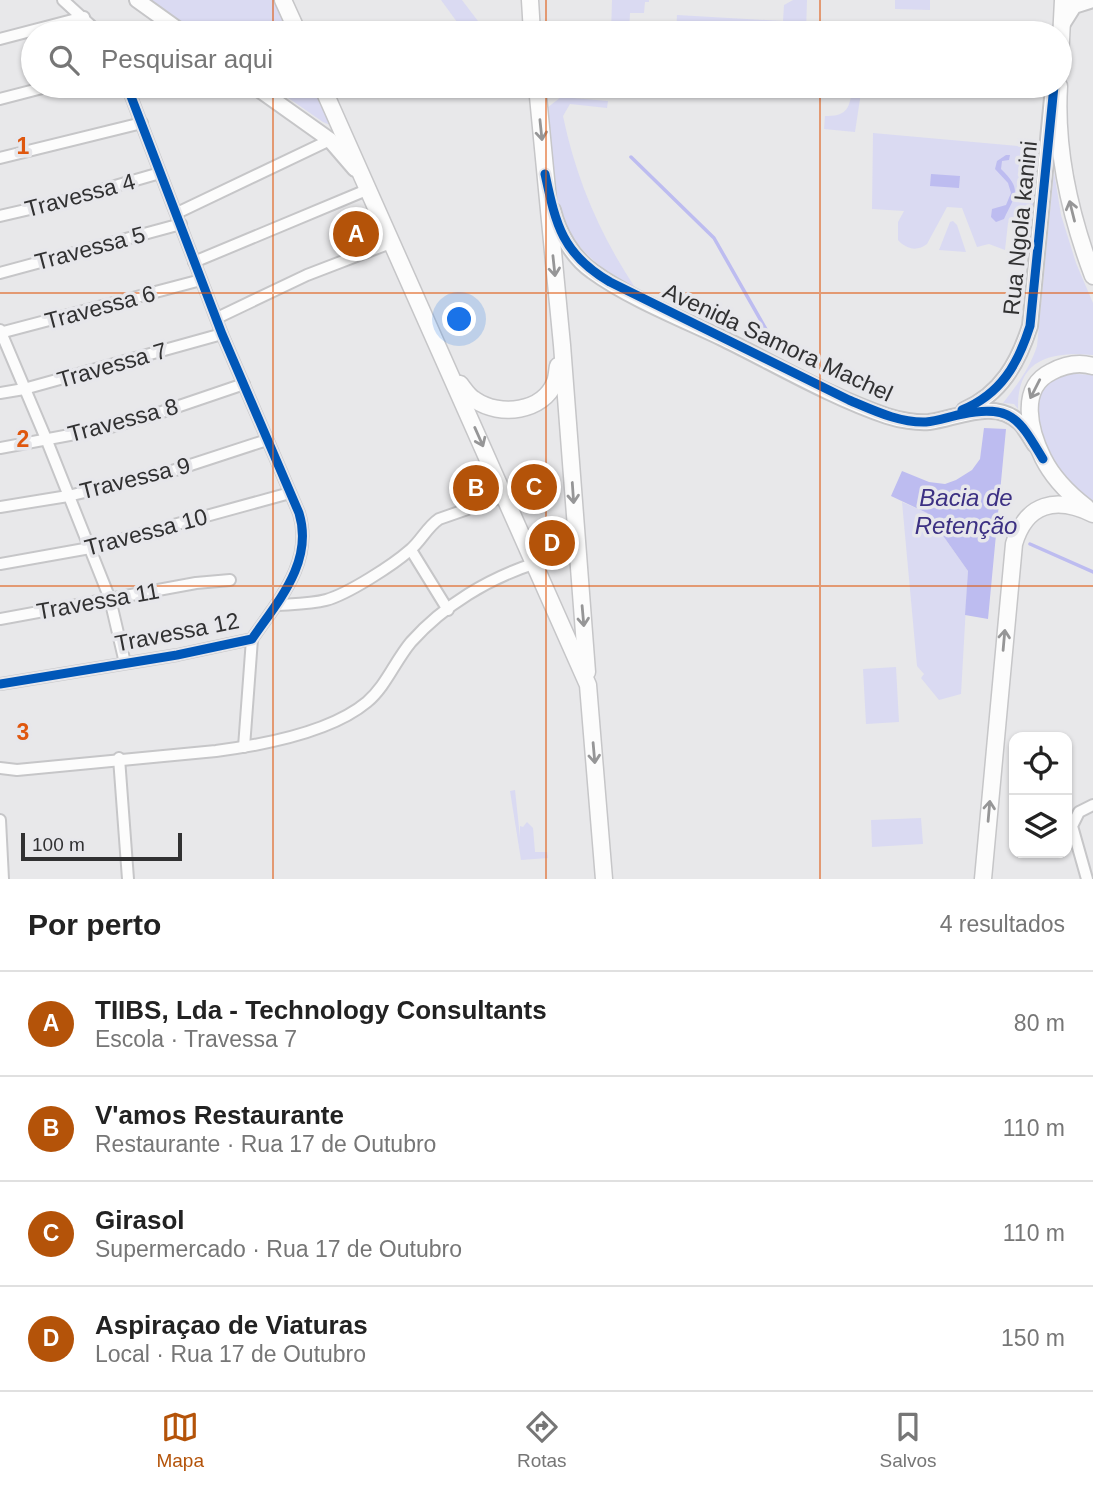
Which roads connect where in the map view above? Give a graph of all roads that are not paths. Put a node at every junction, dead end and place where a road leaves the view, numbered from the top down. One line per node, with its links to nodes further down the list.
1 (63, 0): 7 (street)
2 (137, 0): 10 (street)
3 (283, 0): 11 (street); 12 (main road)
4 (530, 0): 13 (main road)
5 (1062, 0): 14 (main road)
6 (1093, 1): 15 (street)
7 (84, 17): 8 (street); 9 (street)
8 (69, 21)
9 (88, 21)
10 (166, 21)
11 (287, 21)
12 (293, 21)
13 (531, 21)
14 (1062, 21)
15 (1065, 21)
16 (21, 34): 17 (street)
17 (0, 39)
18 (21, 94): 25 (street)
19 (132, 98): 26 (street)
20 (271, 98): 27 (street)
21 (327, 98): 31 (main road)
22 (538, 98): 30 (main road, Avenida Samora Machel, one-way to 30)
23 (1055, 98): 48 (street, Rua Ngola kanini)
24 (1057, 98): 37 (main road, Rua Ngola kanini, one-way to 24)
25 (0, 99)
26 (142, 123): 28 (street); 29 (street)
27 (330, 140): 31 (street); 33 (street, Travessa 5)
28 (0, 158)
29 (160, 173): 32 (street, Travessa 4); 33 (street)
30 (545, 174): 42 (main road, Avenida Samora Machel, one-way to 42); 48 (street, Avenida Samora Machel)
31 (369, 190): 34 (main road); 35 (street)
32 (0, 216)
33 (179, 218): 35 (street); 36 (street, Travessa 5)
34 (393, 242): 39 (street); 44 (main road)
35 (194, 262): 38 (street)
36 (0, 273)
37 (1093, 275)
38 (201, 280): 39 (street); 40 (street, Travessa 6)
39 (217, 318): 41 (street)
40 (0, 332): 46 (street)
41 (222, 334): 45 (street); 46 (street, Travessa 7)
42 (562, 345): 44 (main road); 70 (main road, Avenida Samora Machel, one-way to 70)
43 (1093, 366): 52 (main road, one-way to 52)
44 (451, 375): 55 (main road, one-way to 55)
45 (244, 384): 49 (street, Travessa 8); 50 (street)
46 (24, 389): 47 (street, Travessa 7); 49 (street)
47 (0, 393)
48 (943, 418): 52 (street, Avenida Samora Machel)
49 (47, 440): 51 (street, Travessa 8); 54 (street)
50 (267, 440): 53 (street); 54 (street, Travessa 9)
51 (0, 448)
52 (1043, 459): 57 (main road)
53 (290, 493): 58 (street, Travessa 10); 64 (street, Travessa 12)
54 (68, 496): 56 (street, Travessa 9); 58 (street)
55 (505, 496): 59 (street); 60 (main road)
56 (0, 507)
57 (1093, 513): 79 (main road, one-way to 57)
58 (90, 548): 61 (street, Travessa 10); 63 (street)
59 (411, 550): 64 (street); 65 (street)
60 (536, 563): 65 (street); 70 (main road)
61 (0, 564)
62 (230, 580): 63 (street, Travessa 11)
63 (110, 599): 66 (street, Travessa 11); 68 (street)
64 (278, 605): 67 (street, Travessa 12)
65 (448, 610): 71 (street)
66 (0, 619)
67 (252, 639): 68 (street, Travessa 12); 71 (street)
68 (125, 663): 69 (street, Travessa 12)
69 (0, 684)
70 (588, 685): 78 (main road, Avenida Samora Machel, one-way to 78)
71 (244, 747): 72 (street)
72 (119, 758): 73 (street); 77 (street)
73 (0, 768)
74 (1093, 805): 80 (street)
75 (0, 820): 76 (street)
76 (3, 879)
77 (128, 879)
78 (604, 879)
79 (983, 879)
80 (1087, 879)

